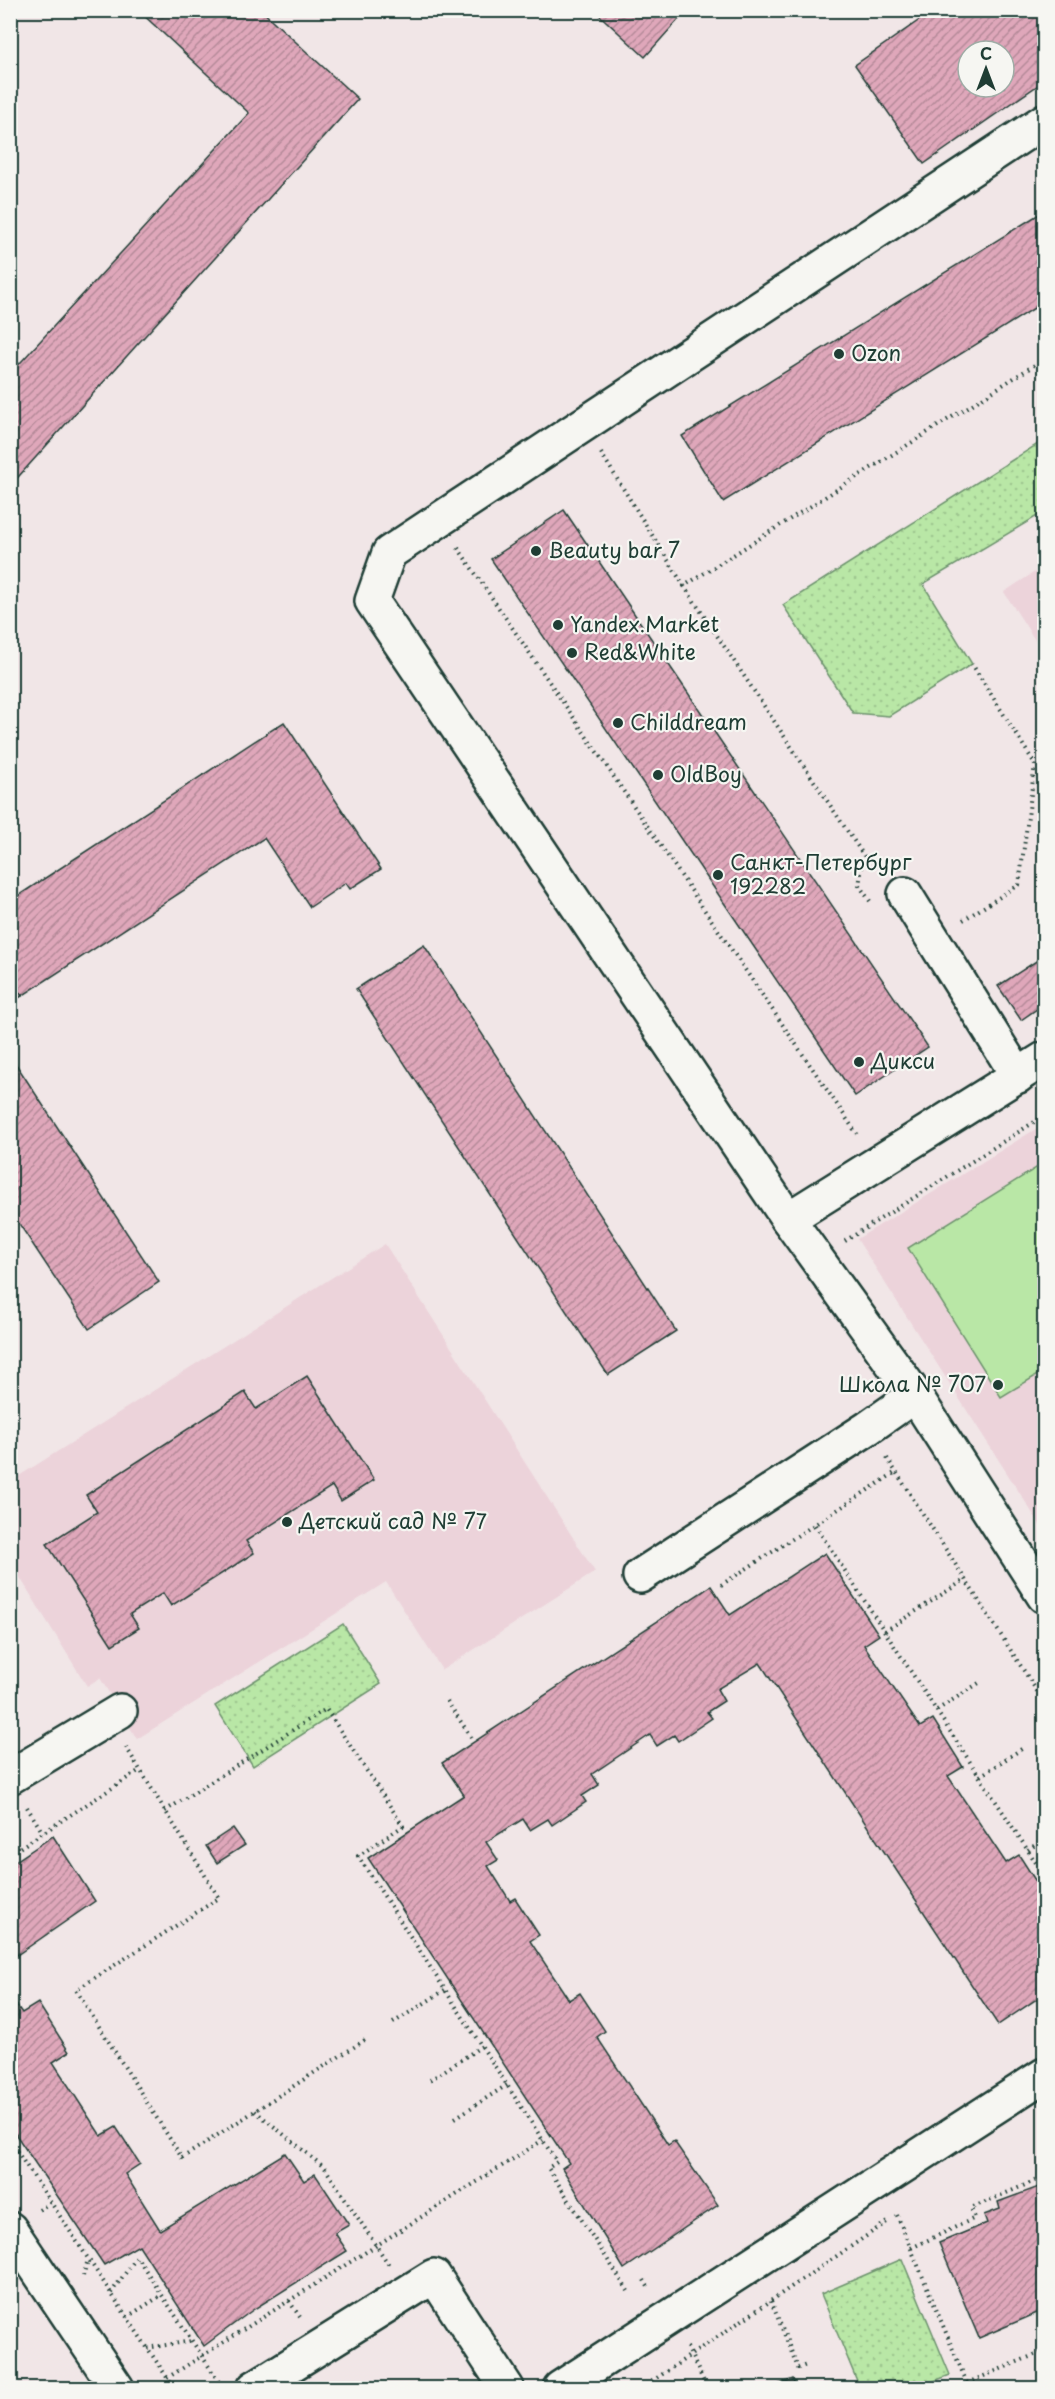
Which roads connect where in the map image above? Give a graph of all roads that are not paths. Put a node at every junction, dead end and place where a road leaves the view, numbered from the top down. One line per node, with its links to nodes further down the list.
1 (1044, 121): 4 (street)
2 (904, 894): 3 (street)
3 (1031, 1067): 4 (street)
4 (788, 1219): 5 (street)
5 (915, 1395): 6 (street); 7 (street)
6 (640, 1576)
7 (1044, 1596)
8 (114, 1714): 9 (street)
9 (18, 1791)
10 (1044, 2075): 15 (street)
11 (22, 2222): 12 (street)
12 (117, 2388)
13 (254, 2388): 14 (street)
14 (507, 2388)
15 (560, 2388)

